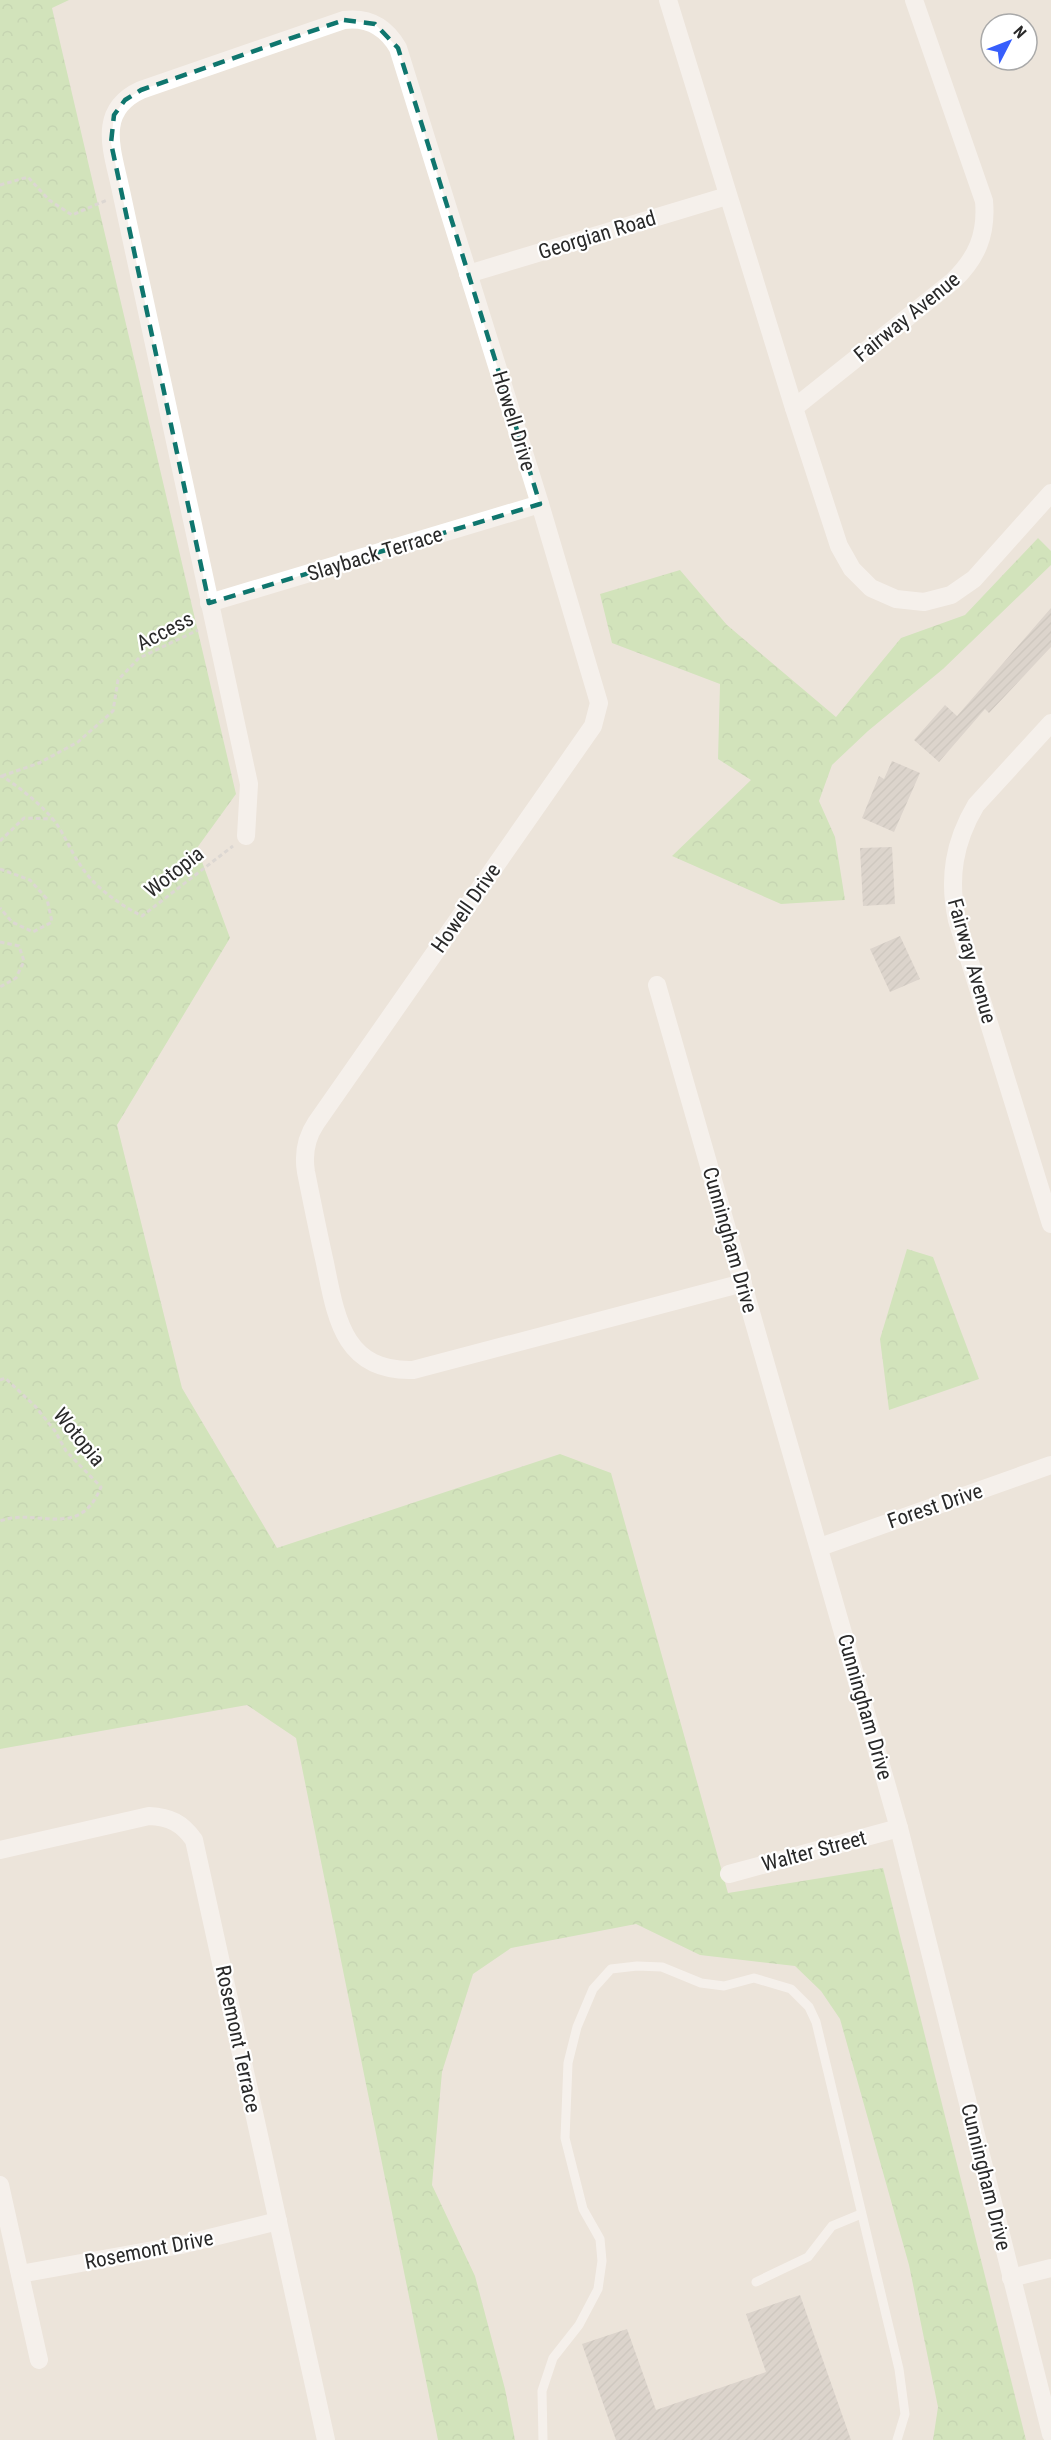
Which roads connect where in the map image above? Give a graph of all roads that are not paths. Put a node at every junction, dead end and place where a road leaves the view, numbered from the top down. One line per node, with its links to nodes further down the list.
1 (668, 0): 3 (street)
2 (914, 0): 5 (street, Fairway Avenue)
3 (727, 196): 4 (street, Georgian Road); 5 (street)
4 (468, 274): 7 (street, Howell Drive); 8 (street, Howell Drive)
5 (794, 408): 6 (street)
6 (1051, 493)
7 (540, 504): 8 (street, Slayback Terrace); 13 (street, Howell Drive)
8 (209, 603): 10 (street, Howell Drive)
9 (1051, 723): 12 (street, Fairway Avenue)
10 (246, 836)
11 (657, 985): 13 (street, Cunningham Drive)
12 (1051, 1224)
13 (743, 1283): 15 (street, Cunningham Drive)
14 (1051, 1465): 15 (street, Forest Drive)
15 (820, 1547): 16 (street, Cunningham Drive)
16 (899, 1828): 18 (street, Walter Street); 24 (street, Cunningham Drive)
17 (0, 1850): 21 (street, Rosemont Terrace)
18 (729, 1874)
19 (0, 2185): 23 (street)
20 (861, 2214): 25 (lane); 29 (lane); 30 (lane)
21 (278, 2221): 23 (street, Rosemont Drive); 28 (street, Rosemont Terrace)
22 (1051, 2268): 24 (street)
23 (20, 2274): 26 (street)
24 (1011, 2278): 27 (street, Cunningham Drive)
25 (756, 2282)
26 (39, 2360)
27 (1051, 2434)
28 (326, 2440)
29 (543, 2440)
30 (897, 2440)

